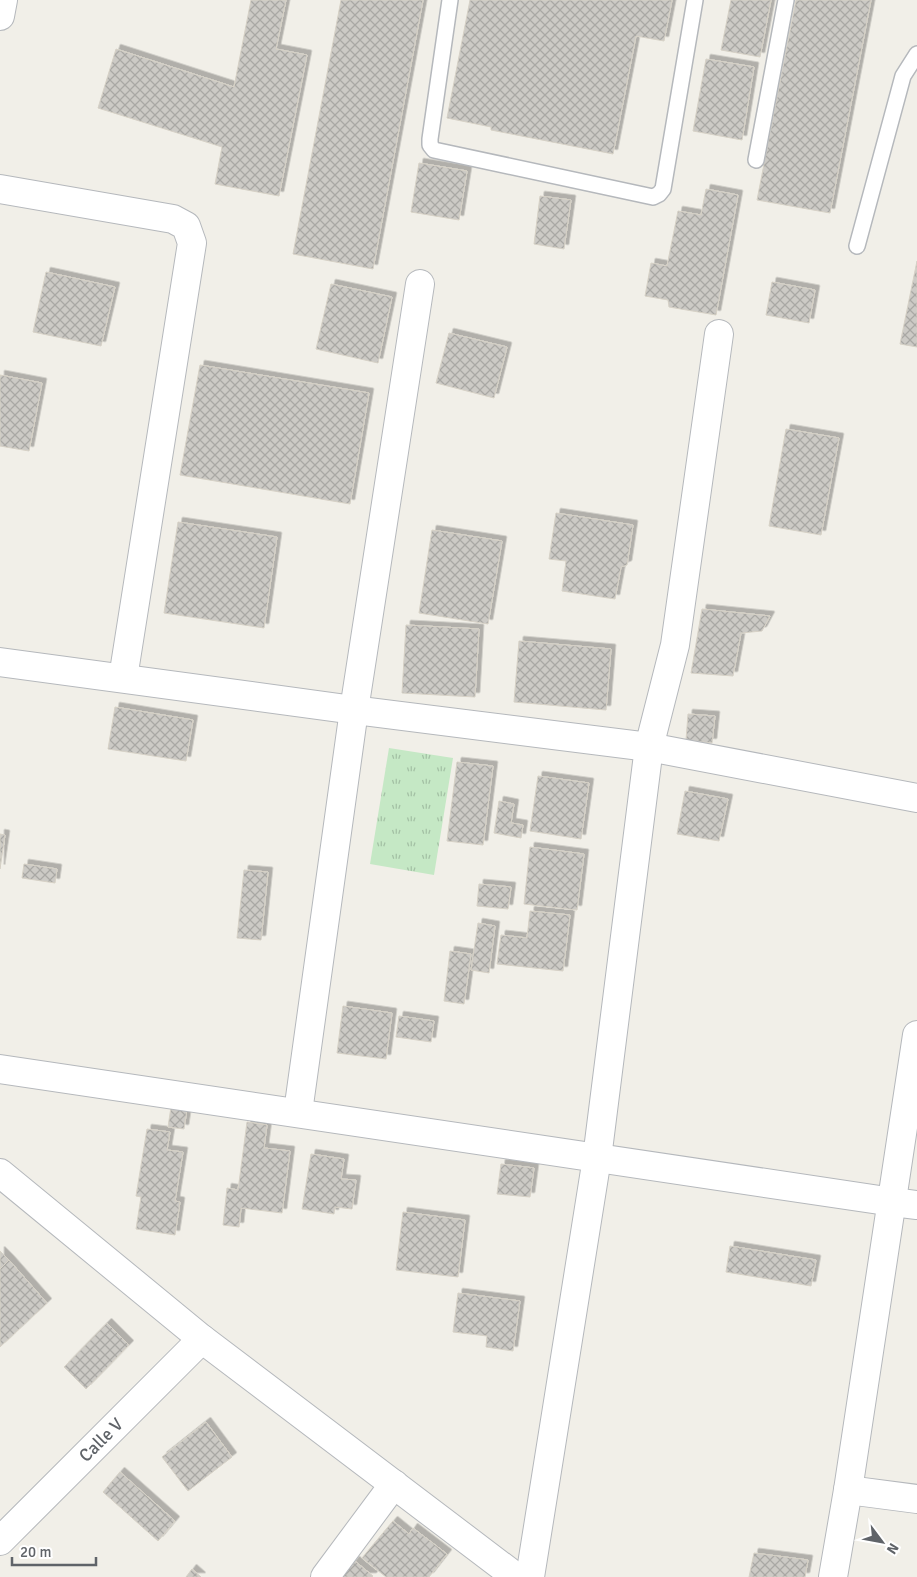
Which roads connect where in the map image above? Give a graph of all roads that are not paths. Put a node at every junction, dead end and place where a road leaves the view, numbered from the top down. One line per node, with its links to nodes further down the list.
1 (3, 0): 5 (street)
2 (450, 0): 3 (lane)
3 (695, 0)
4 (786, 0): 7 (lane)
5 (0, 16)
6 (917, 54): 9 (lane)
7 (756, 160)
8 (0, 189): 13 (street)
9 (857, 246)
10 (420, 284): 14 (street)
11 (719, 334): 15 (street)
12 (0, 662): 13 (street)
13 (123, 678): 14 (street)
14 (354, 710): 15 (street); 19 (street)
15 (649, 747): 16 (street); 20 (street)
16 (917, 798)
17 (917, 1035): 22 (street)
18 (0, 1069): 19 (street)
19 (298, 1112): 20 (street)
20 (597, 1158): 22 (street); 30 (street)
21 (0, 1173): 23 (street)
22 (905, 1204): 25 (street)
23 (202, 1339): 24 (street); 27 (street, Calle V)
24 (394, 1484): 28 (street); 29 (street)
25 (848, 1490): 26 (street); 31 (street)
26 (917, 1499)
27 (0, 1541)
28 (325, 1577)
29 (516, 1577)
30 (530, 1577)
31 (833, 1577)

